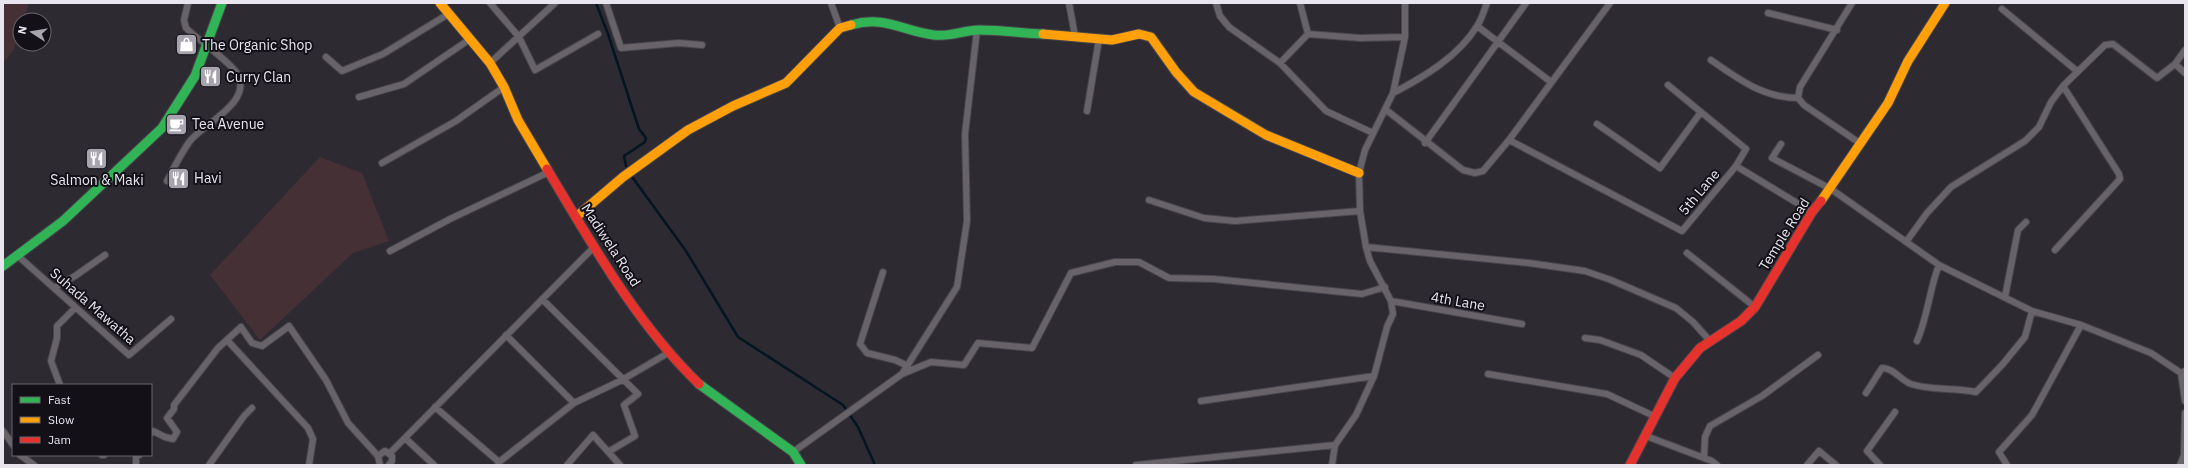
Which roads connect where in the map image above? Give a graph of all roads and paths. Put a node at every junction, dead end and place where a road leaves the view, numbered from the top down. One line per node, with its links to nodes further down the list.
1 (188, 3): 33 (street)
2 (222, 3): 33 (main road)
3 (440, 3): 18 (main road, Madiwela Road)
4 (490, 3): 27 (street)
5 (555, 3): 27 (street)
6 (606, 3): 32 (street)
7 (831, 3): 21 (street)
8 (1069, 3): 26 (street)
9 (1216, 3): 38 (street)
10 (1300, 3): 25 (street)
11 (1406, 3): 28 (street)
12 (1487, 3): 20 (street)
13 (1526, 3): 31 (street)
14 (1610, 3): 42 (street)
15 (1852, 3): 23 (street)
16 (1945, 3): 57 (main road, Temple Road)
17 (2002, 9): 40 (street)
18 (450, 13): 29 (main road, Madiwela Road); 35 (street)
19 (1768, 13): 23 (street)
20 (1477, 26): 31 (street); 46 (street)
21 (840, 28): 22 (main road); 67 (main road)
22 (977, 30): 26 (main road); 98 (street)
23 (1836, 30): 48 (street)
24 (598, 34): 27 (street)
25 (1308, 34): 28 (street); 38 (street)
26 (1076, 36): 30 (main road)
27 (519, 37): 37 (street)
28 (1405, 37): 46 (street)
29 (470, 39): 37 (main road, Madiwela Road); 47 (street)
30 (1099, 39): 50 (street); 61 (main road)
31 (1496, 42): 42 (street); 55 (street)
32 (702, 45)
33 (207, 46): 62 (street); 76 (main road)
34 (2185, 50): 39 (street)
35 (326, 57)
36 (1711, 60): 48 (street)
37 (490, 63): 45 (main road, Madiwela Road)
38 (1280, 63): 53 (street)
39 (2175, 64): 40 (street); 41 (street)
40 (2077, 71): 44 (street)
41 (2185, 73)
42 (1550, 82): 54 (street)
43 (1668, 85): 51 (street, 5th Lane)
44 (2062, 86): 69 (street); 72 (street)
45 (504, 87): 58 (street); 60 (main road, Madiwela Road)
46 (1393, 93): 49 (street)
47 (359, 97)
48 (1798, 98): 57 (street)
49 (1385, 109): 53 (street); 55 (street)
50 (1087, 111)
51 (1701, 112): 52 (street); 59 (street, 5th Lane)
52 (1597, 124)
53 (1374, 132): 61 (street)
54 (1509, 140): 55 (street); 59 (street, 5th Lane)
55 (1425, 143)
56 (1781, 144): 63 (street)
57 (1861, 144): 63 (main road, Temple Road)
58 (382, 163)
59 (1736, 166): 66 (street)
60 (549, 172): 67 (main road, Madiwela Road); 73 (street)
61 (1359, 173): 65 (street)
62 (167, 181)
63 (1831, 189): 66 (main road, Temple Road); 69 (street)
64 (1149, 200): 65 (street)
65 (1360, 211): 71 (street)
66 (1812, 212): 85 (main road, Temple Road)
67 (576, 217): 70 (main road, Madiwela Road)
68 (2026, 222): 82 (street)
69 (1906, 242): 77 (street)
70 (595, 246): 83 (street); 96 (main road, Madiwela Road)
71 (1366, 247): 80 (street); 95 (street)
72 (2054, 250)
73 (390, 251)
74 (1687, 253): 85 (street)
75 (105, 255): 81 (street)
76 (18, 256): 78 (main road); 81 (street, Suhada Mawatha)
77 (1939, 265): 82 (street); 94 (street)
78 (3, 266)
79 (883, 272): 98 (street)
80 (1385, 287): 84 (street); 100 (street)
81 (54, 288): 86 (street, Suhada Mawatha)
82 (2005, 297): 87 (street)
83 (542, 299): 91 (street); 104 (street)
84 (1391, 301): 89 (street, 4th Lane); 102 (street)
85 (1755, 307): 95 (main road, Temple Road)
86 (75, 308): 88 (street, Suhada Mawatha); 105 (street)
87 (2032, 311): 90 (street); 106 (street)
88 (171, 319)
89 (1522, 324)
90 (2081, 325): 99 (street); 145 (street)
91 (506, 335): 109 (street); 110 (street)
92 (1585, 338): 103 (street)
93 (227, 340): 116 (street); 126 (street); 132 (street)
94 (1918, 341)
95 (1711, 342): 103 (main road, Temple Road)
96 (668, 353): 104 (street); 122 (main road, Madiwela Road)
97 (1818, 355): 127 (street)
98 (908, 366): 100 (street)
99 (2183, 372): 108 (street)
100 (902, 374): 122 (street)
101 (1488, 374): 114 (street)
102 (1374, 376): 107 (street); 120 (street)
103 (1675, 378): 114 (main road, Temple Road)
104 (622, 380): 109 (street); 121 (street)
105 (60, 384)
106 (1866, 393)
107 (1201, 400)
108 (2185, 401)
109 (574, 403): 128 (street)
110 (435, 407): 118 (street); 128 (street)
111 (252, 408): 131 (street)
112 (1895, 412): 144 (street)
113 (2185, 413): 124 (street)
114 (1656, 417): 117 (main road, Temple Road)
115 (3, 431): 119 (street)
116 (152, 432)
117 (1646, 436): 127 (street); 141 (main road, Temple Road)
118 (405, 438): 123 (street); 135 (street)
119 (12, 444)
120 (1335, 445): 139 (street); 140 (street)
121 (608, 452): 136 (street); 137 (street)
122 (793, 452): 138 (main road, Madiwela Road)
123 (390, 453): 126 (street); 134 (street)
124 (2184, 455): 146 (street)
125 (21, 456): 130 (street)
126 (378, 456): 133 (street)
127 (1704, 458): 129 (street)
128 (498, 463)
129 (1712, 464)
130 (34, 465)
131 (209, 465)
132 (309, 465)
133 (380, 465)
134 (390, 465)
135 (434, 465)
136 (567, 465)
137 (620, 465)
138 (801, 465)
139 (1136, 465)
140 (1332, 465)
141 (1630, 465)
142 (1807, 465): 143 (street)
143 (1836, 465)
144 (1880, 465)
145 (2008, 465)
146 (2180, 465)

